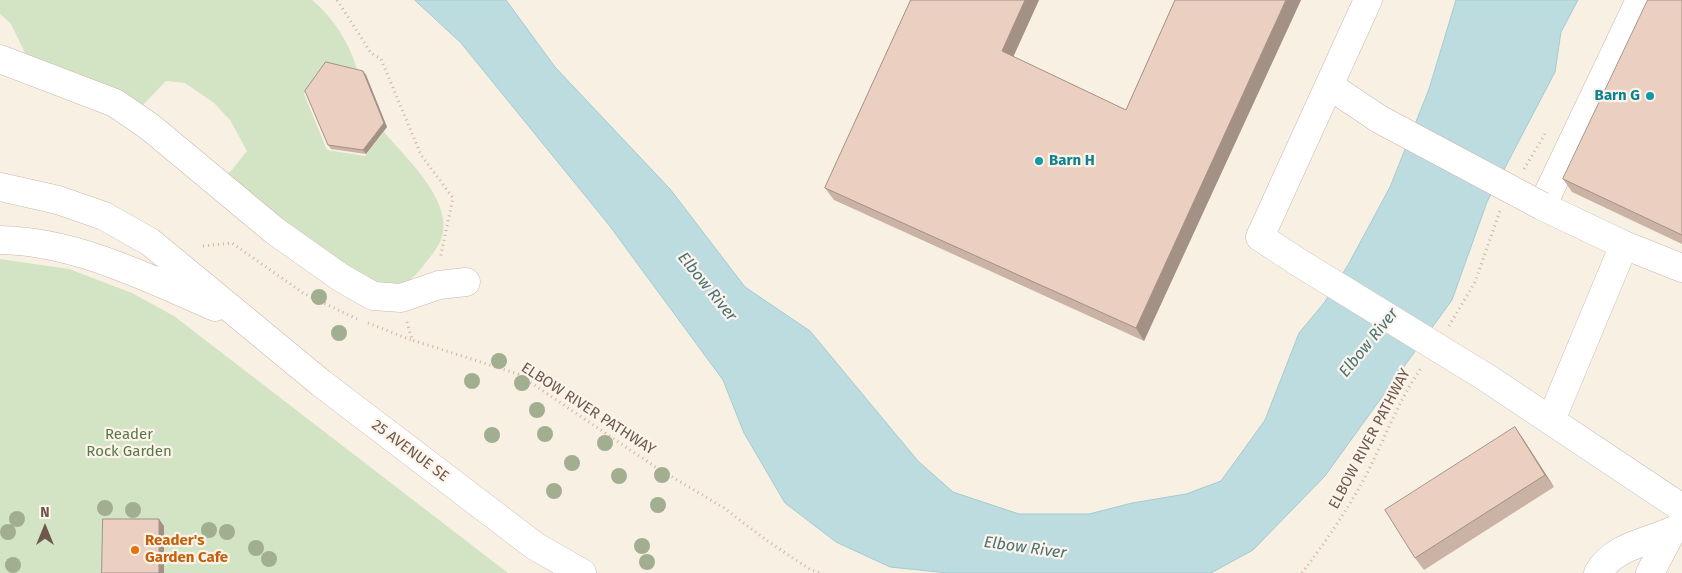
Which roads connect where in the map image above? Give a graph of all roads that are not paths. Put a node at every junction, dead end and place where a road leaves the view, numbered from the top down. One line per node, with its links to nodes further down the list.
1 (1368, 0): 4 (street)
2 (1640, 0): 6 (street)
3 (0, 59): 10 (street)
4 (1330, 86): 6 (street, bridge); 12 (street, bridge)
5 (0, 188): 11 (street, 25 AVENUE SE)
6 (1542, 206): 8 (street)
7 (0, 240): 11 (street, 25 AVENUE SE)
8 (1624, 245): 9 (street); 12 (street)
9 (1682, 268)
10 (466, 282)
11 (244, 319): 15 (street, 25 AVENUE SE)
12 (1551, 420): 13 (street)
13 (1679, 521): 14 (street); 18 (street)
14 (1635, 544): 16 (street); 17 (street)
15 (582, 573)
16 (1598, 573)
17 (1618, 573)
18 (1650, 573)

